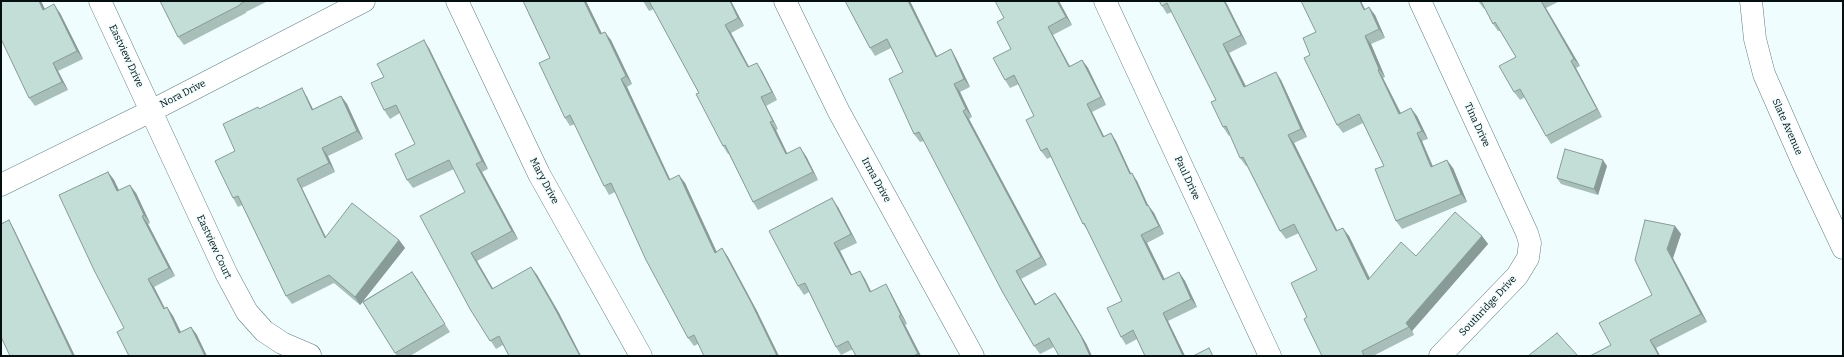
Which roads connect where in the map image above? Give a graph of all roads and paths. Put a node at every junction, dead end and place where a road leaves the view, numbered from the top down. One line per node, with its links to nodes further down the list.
1 (100, 1): 8 (street, Eastview Drive)
2 (364, 1): 8 (street, Nora Drive)
3 (457, 1): 13 (street, Mary Drive)
4 (785, 1): 14 (street, Irma Drive)
5 (1105, 1): 15 (street, Paul Drive)
6 (1420, 1): 11 (street, Tina Drive)
7 (1750, 1): 10 (street, Slate Avenue)
8 (151, 111): 9 (street, Nora Drive); 12 (street, Eastview Court)
9 (1, 185)
10 (1843, 248)
11 (1530, 251): 16 (street, Southridge Drive)
12 (310, 355)
13 (641, 356)
14 (973, 356)
15 (1270, 356)
16 (1440, 356)

